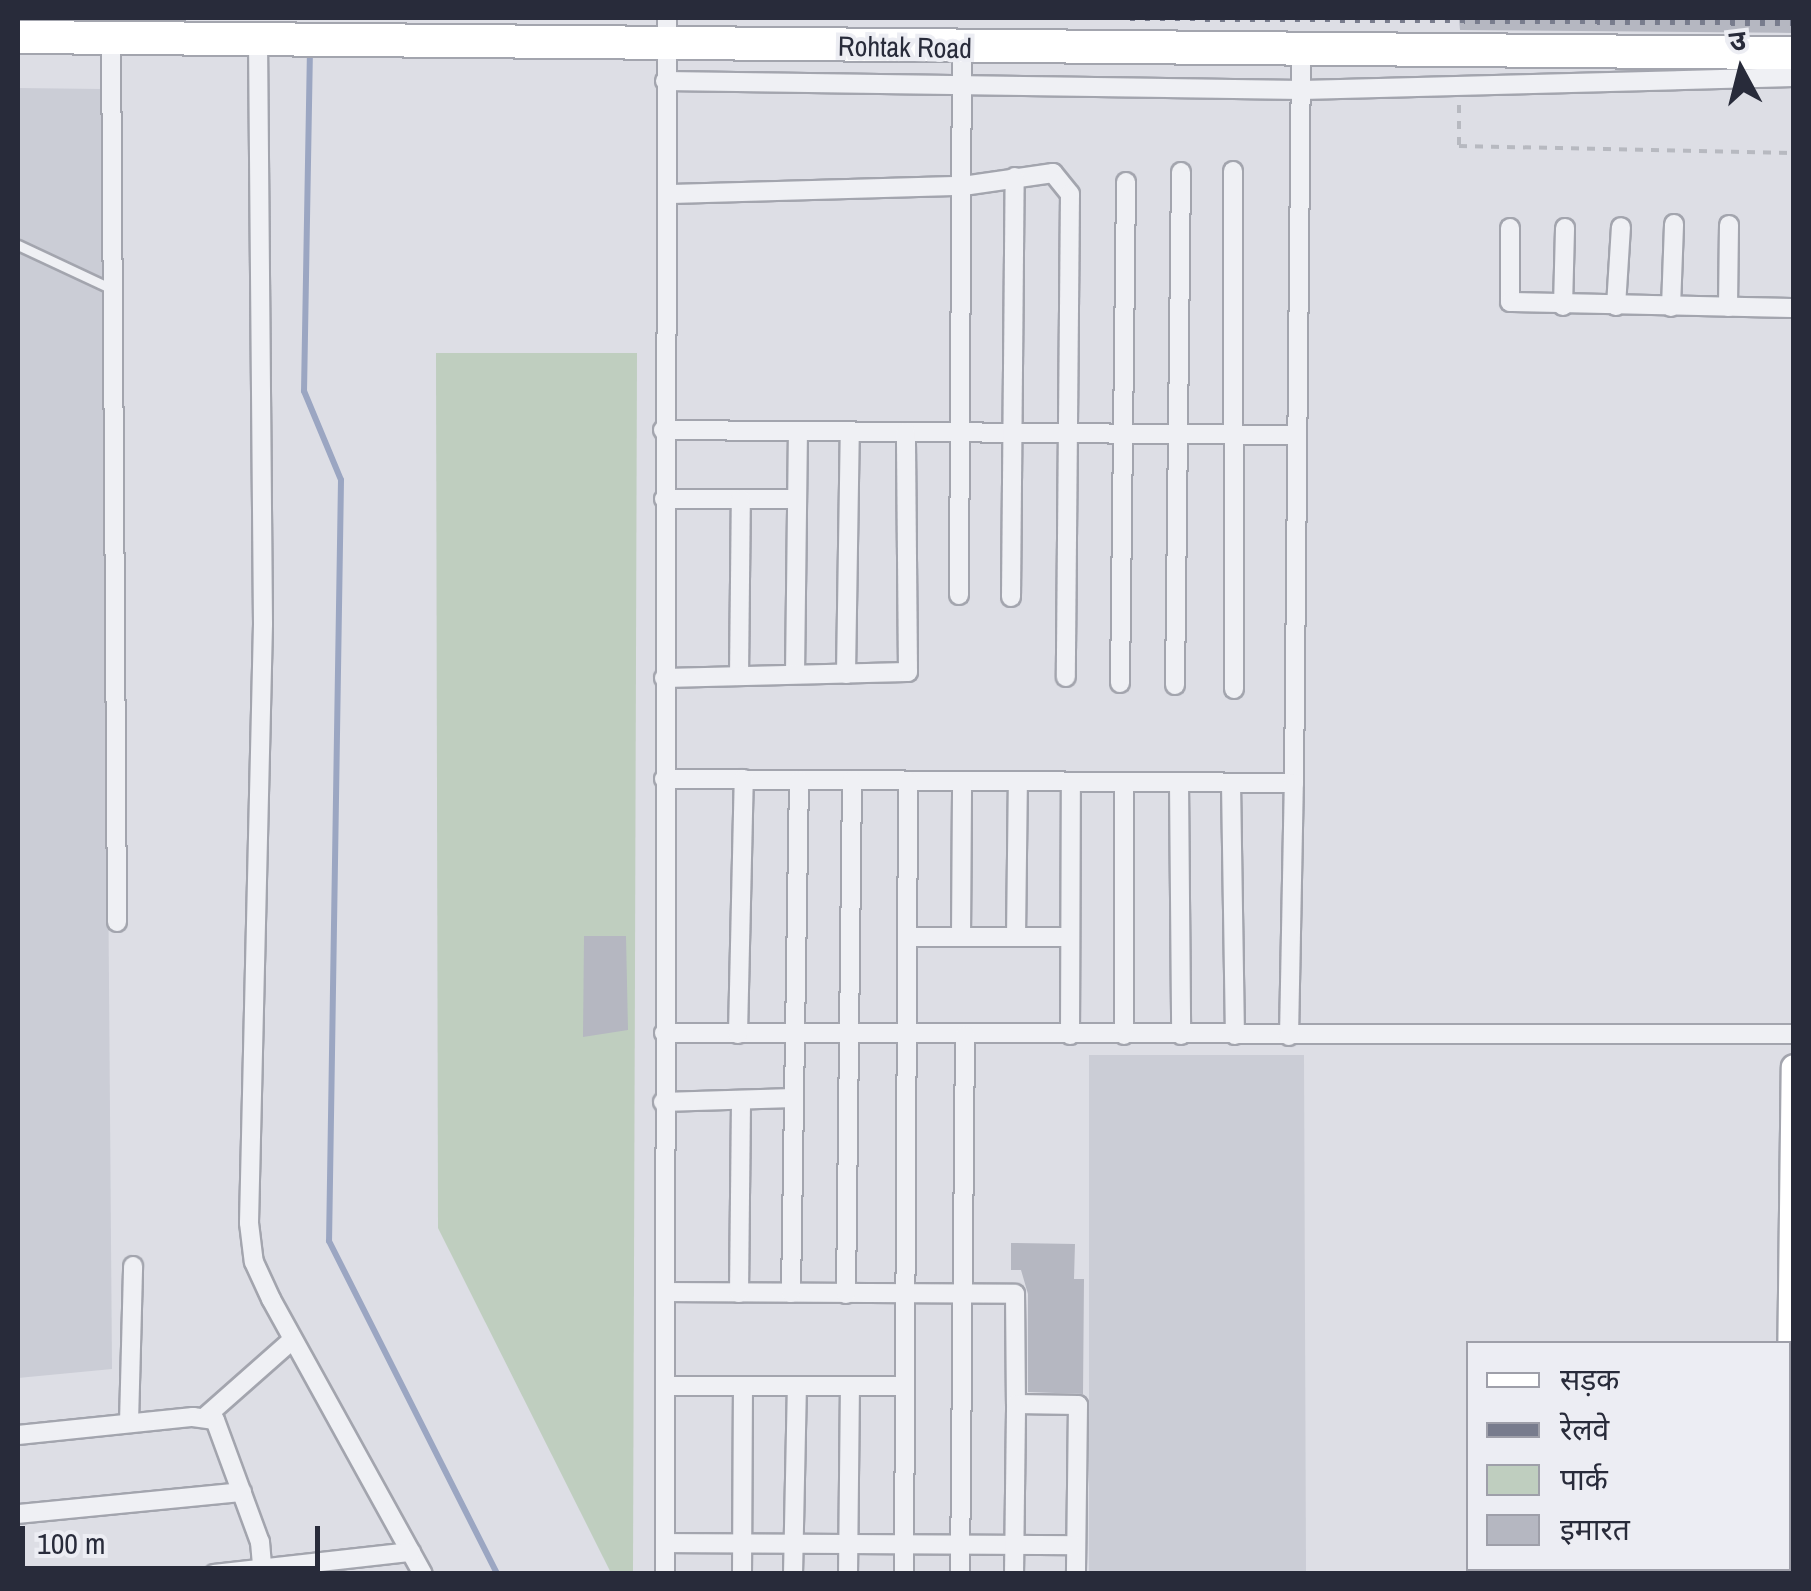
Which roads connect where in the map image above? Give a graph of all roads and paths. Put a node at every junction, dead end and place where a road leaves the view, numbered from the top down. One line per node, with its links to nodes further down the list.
1 (666, 29): 4 (highway, Rohtak Road); 5 (highway, Rohtak Road); 9 (street)
2 (18, 37): 3 (highway, Rohtak Road)
3 (111, 38): 4 (highway, Rohtak Road); 26 (street)
4 (267, 41): 96 (street)
5 (962, 49): 6 (highway, Rohtak Road); 10 (street)
6 (1301, 50): 7 (highway, Rohtak Road); 12 (street)
7 (1794, 52)
8 (1794, 76): 12 (street)
9 (664, 81): 10 (street); 19 (street)
10 (965, 85): 12 (street); 18 (street)
11 (1459, 89): 13 (path)
12 (1302, 90): 42 (street)
13 (1794, 153)
14 (1233, 171): 41 (street)
15 (1181, 172): 40 (street)
16 (1015, 176): 18 (street); 37 (street); 38 (street)
17 (1126, 182): 39 (street)
18 (963, 186): 19 (street); 36 (street)
19 (671, 194): 32 (street)
20 (1674, 224): 29 (street)
21 (1729, 224): 30 (street)
22 (1621, 227): 28 (street)
23 (1510, 228): 27 (street)
24 (1565, 228): 27 (street)
25 (18, 244): 26 (lane)
26 (115, 290): 68 (street)
27 (1562, 306): 28 (street)
28 (1616, 306): 29 (street)
29 (1670, 307): 30 (street)
30 (1728, 307): 31 (street)
31 (1794, 308)
32 (664, 430): 33 (street); 43 (street)
33 (798, 431): 34 (street); 45 (street)
34 (850, 432): 35 (street); 49 (street)
35 (906, 432): 36 (street); 49 (street)
36 (958, 433): 37 (street); 46 (street)
37 (1014, 433): 38 (street); 47 (street)
38 (1068, 434): 39 (street); 51 (street)
39 (1123, 434): 40 (street); 53 (street)
40 (1179, 434): 41 (street); 54 (street)
41 (1234, 434): 42 (street); 55 (street)
42 (1296, 435): 67 (street)
43 (664, 498): 44 (street); 52 (street)
44 (741, 499): 45 (street); 50 (street)
45 (797, 499): 48 (street)
46 (959, 595)
47 (1011, 597)
48 (795, 674): 49 (street); 50 (street)
49 (846, 674)
50 (739, 676): 52 (street)
51 (1066, 677)
52 (664, 678): 56 (street)
53 (1120, 683)
54 (1175, 685)
55 (1234, 689)
56 (664, 779): 57 (street); 73 (street)
57 (744, 780): 58 (street); 74 (street)
58 (799, 780): 59 (street); 75 (street)
59 (852, 780): 60 (street); 76 (street)
60 (908, 781): 61 (street); 70 (street)
61 (962, 781): 62 (street); 71 (street)
62 (1018, 782): 63 (street); 69 (street)
63 (1070, 782): 64 (street); 72 (street)
64 (1124, 782): 65 (street); 81 (street)
65 (1179, 782): 66 (street); 82 (street)
66 (1231, 783): 67 (street); 83 (street)
67 (1294, 784): 84 (street)
68 (117, 922)
69 (1016, 936): 71 (street); 72 (street)
70 (908, 937): 71 (street); 77 (street)
71 (961, 937)
72 (1070, 937): 80 (street)
73 (664, 1034): 74 (street); 88 (street)
74 (738, 1034): 75 (street)
75 (793, 1034): 76 (street); 86 (street)
76 (848, 1034): 77 (street); 93 (street)
77 (908, 1034): 78 (street); 94 (street)
78 (965, 1034): 80 (street); 95 (street)
79 (1794, 1034): 84 (street)
80 (1070, 1035): 81 (street)
81 (1124, 1035): 82 (street)
82 (1181, 1035): 83 (street)
83 (1235, 1035): 84 (street)
84 (1289, 1036)
85 (1794, 1067): 106 (street)
86 (793, 1098): 87 (street); 92 (street)
87 (741, 1100): 88 (street); 91 (street)
88 (663, 1102): 90 (street)
89 (133, 1266): 104 (street)
90 (668, 1292): 91 (street); 97 (street)
91 (739, 1294): 92 (street)
92 (791, 1294): 93 (street)
93 (846, 1294): 94 (street)
94 (902, 1294): 95 (street); 101 (street)
95 (959, 1294): 102 (street); 114 (street)
96 (292, 1340): 103 (street); 117 (street)
97 (668, 1386): 98 (street); 110 (street)
98 (744, 1386): 99 (street); 109 (street)
99 (797, 1386): 100 (street); 111 (street)
100 (850, 1386): 101 (street); 112 (street)
101 (903, 1386): 113 (street)
102 (1016, 1404): 115 (street); 116 (street)
103 (206, 1418): 104 (street); 107 (street)
104 (128, 1423): 105 (street)
105 (18, 1435)
106 (1792, 1439)
107 (242, 1492): 108 (street); 118 (street)
108 (18, 1514)
109 (741, 1542): 110 (street); 111 (street); 122 (street)
110 (666, 1543): 121 (street)
111 (793, 1543): 112 (street); 123 (street)
112 (849, 1544): 113 (street); 124 (street)
113 (904, 1544): 114 (street); 125 (street)
114 (961, 1544): 115 (street); 126 (street)
115 (1014, 1545): 116 (street); 127 (street)
116 (1076, 1545): 128 (street)
117 (411, 1552): 118 (street); 120 (street)
118 (263, 1571): 119 (street)
119 (214, 1574)
120 (423, 1574)
121 (665, 1574)
122 (742, 1574)
123 (794, 1574)
124 (848, 1574)
125 (904, 1574)
126 (960, 1574)
127 (1014, 1574)
128 (1076, 1574)

